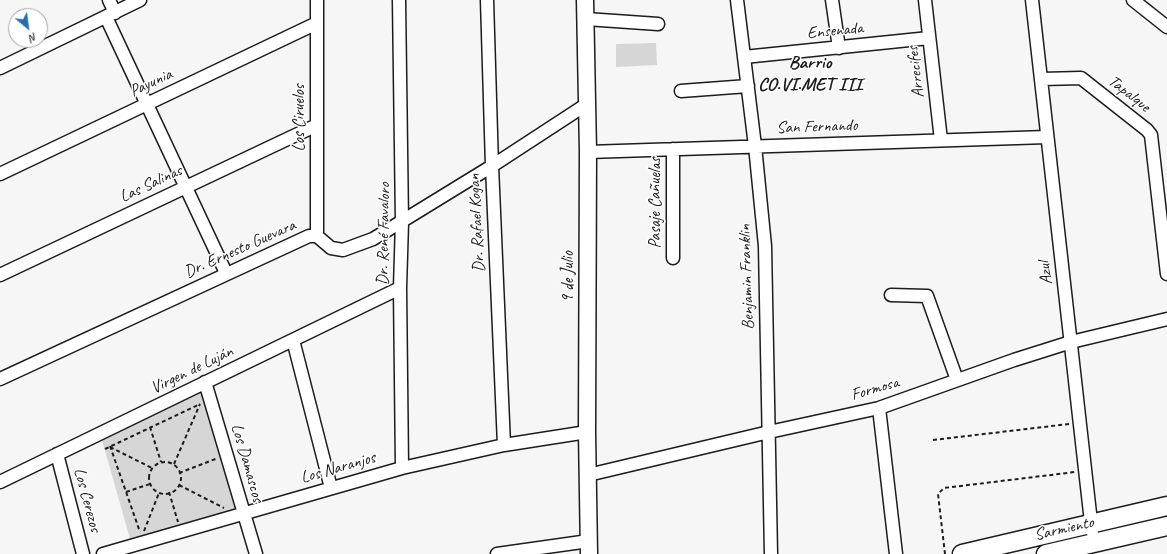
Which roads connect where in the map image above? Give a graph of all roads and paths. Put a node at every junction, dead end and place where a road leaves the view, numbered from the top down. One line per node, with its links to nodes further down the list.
1 (109, 0): 12 (street)
2 (140, 0): 12 (street)
3 (317, 0): 14 (street, Los Ciruelos)
4 (399, 0): 36 (street, Dr. René Favaloro)
5 (487, 0): 32 (street, Dr. Rafael Kogan)
6 (585, 0): 13 (street, 9 de Julio)
7 (737, 0): 19 (street, Benjamin Franklin)
8 (832, 0): 18 (street)
9 (925, 0): 17 (street, Arrecifes)
10 (1032, 0): 21 (street, Azul)
11 (1133, 0): 16 (street)
12 (111, 15): 20 (street); 24 (street)
13 (586, 19): 15 (street); 25 (street, 9 de Julio)
14 (317, 23): 24 (street, Payunia); 26 (street, Los Ciruelos)
15 (658, 24)
16 (1167, 27)
17 (929, 38): 18 (street, Ensenada); 28 (street, Arrecifes)
18 (839, 48): 19 (street, Ensenada)
19 (744, 57): 22 (street, Benjamin Franklin)
20 (0, 68)
21 (1042, 79): 27 (street, Azul); 35 (street, Tapalque)
22 (748, 86): 23 (street); 29 (street, Benjamin Franklin)
23 (681, 91)
24 (146, 104): 33 (street, Payunia); 34 (street)
25 (587, 104): 31 (street, 9 de Julio); 32 (street, Dr. Ernesto Guevara)
26 (317, 125): 34 (street, Las Salinas); 37 (street, Los Ciruelos)
27 (1047, 137): 28 (street, San Fernando); 46 (street, Azul)
28 (941, 140): 29 (street, San Fernando)
29 (755, 146): 30 (street, San Fernando); 55 (street, Benjamin Franklin)
30 (673, 149): 31 (street, San Fernando); 38 (street, Pasaje Cañuelas)
31 (588, 152): 54 (street, 9 de Julio)
32 (492, 166): 36 (street, Dr. Ernesto Guevara); 57 (street, Dr. Rafael Kogan)
33 (0, 174)
34 (186, 187): 39 (street); 41 (street, Las Salinas)
35 (1163, 201): 40 (street, Tapalque)
36 (402, 222): 37 (street, Dr. Ernesto Guevara); 42 (street, Dr. René Favaloro)
37 (317, 236): 39 (street, Dr. Ernesto Guevara)
38 (673, 258)
39 (226, 273): 47 (street, Dr. Ernesto Guevara)
40 (1167, 274)
41 (0, 275)
42 (400, 288): 45 (street, Virgen de Luján); 65 (street, Dr. René Favaloro)
43 (891, 295): 48 (street)
44 (1167, 319): 46 (street, Formosa)
45 (293, 340): 49 (street, Virgen de Luján); 72 (street)
46 (1071, 342): 48 (street, Formosa); 52 (street, Azul)
47 (0, 379)
48 (957, 380): 51 (street, Formosa)
49 (205, 382): 50 (street, Los Damascos); 60 (street, Virgen de Luján)
50 (205, 401): 53 (path); 61 (street, Los Damascos); 63 (path)
51 (879, 408): 55 (street, Formosa); 89 (street)
52 (1080, 423): 56 (path); 66 (street, Azul)
53 (150, 427): 58 (path); 62 (path)
54 (587, 432): 57 (street, Los Naranjos); 68 (street, 9 de Julio)
55 (769, 432): 68 (street, Formosa); 88 (street, Benjamin Franklin)
56 (933, 440)
57 (504, 445): 65 (street, Los Naranjos)
58 (110, 446): 59 (path); 64 (path); 73 (path)
59 (104, 449)
60 (57, 454): 69 (street, Virgen de Luján); 84 (street, Los Cerezos)
61 (227, 455): 67 (path); 78 (street, Los Damascos)
62 (161, 462): 63 (path); 64 (path)
63 (174, 464): 67 (path)
64 (152, 468): 70 (path)
65 (402, 468): 72 (street, Los Naranjos)
66 (1085, 471): 79 (street, Azul); 90 (path)
67 (180, 473): 71 (path)
68 (588, 475): 83 (street, 9 de Julio)
69 (0, 482)
70 (150, 484): 73 (path); 75 (path)
71 (179, 485): 74 (path); 77 (path)
72 (331, 488): 78 (street, Los Naranjos)
73 (126, 492): 75 (path)
74 (170, 492): 75 (path); 81 (path)
75 (159, 493)
76 (1167, 506): 79 (main road, Sarmiento)
77 (230, 511)
78 (244, 513): 81 (street, Los Naranjos); 86 (street, Los Damascos)
79 (1091, 523): 82 (street, Azul); 91 (main road, Sarmiento)
80 (1167, 526): 82 (main road, Sarmiento)
81 (181, 532): 85 (street, Los Naranjos)
82 (1094, 543): 92 (main road, Sarmiento)
83 (589, 547): 87 (street)
84 (84, 554)
85 (103, 554)
86 (256, 554)
87 (497, 554)
88 (770, 554)
89 (896, 554)
90 (944, 554)
91 (962, 554)
92 (1046, 554)

